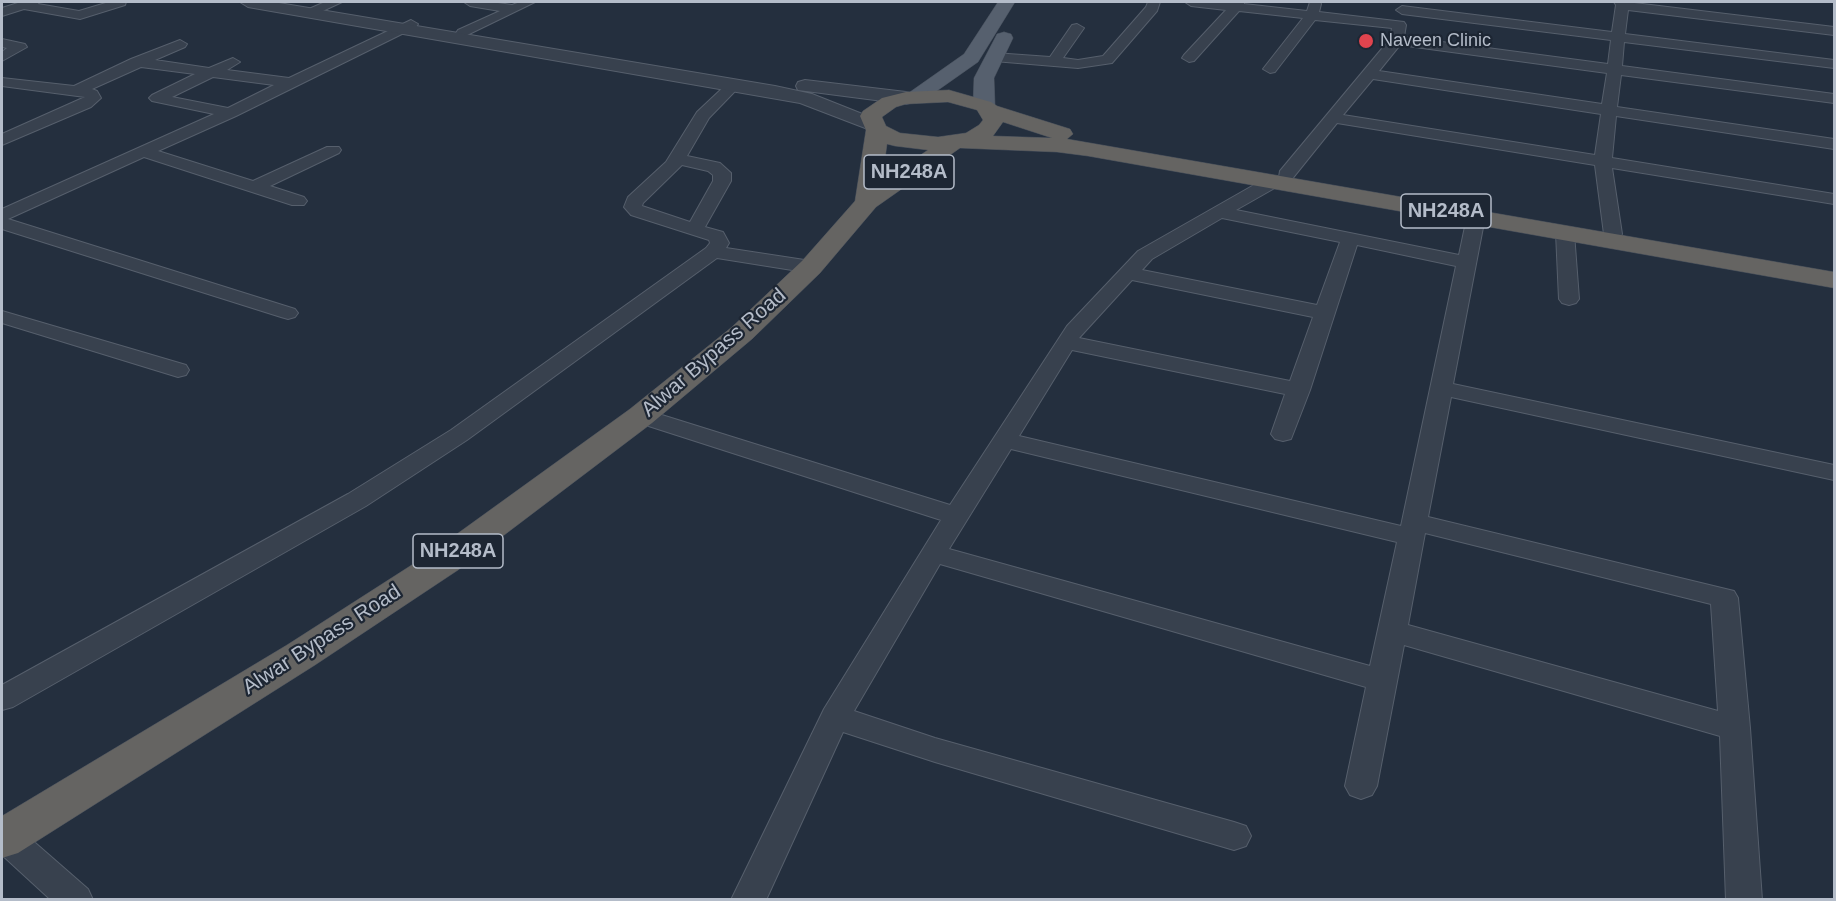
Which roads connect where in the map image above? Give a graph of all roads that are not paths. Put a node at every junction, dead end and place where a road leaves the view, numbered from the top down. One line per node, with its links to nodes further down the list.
1 (120, 2): 10 (street)
2 (248, 2): 13 (street)
3 (287, 2): 13 (street)
4 (470, 2): 16 (street)
5 (529, 2): 16 (street)
6 (1005, 2): 43 (main road)
7 (1023, 2): 27 (main road)
8 (1154, 2): 31 (street)
9 (1191, 2): 12 (street)
10 (28, 3): 17 (street)
11 (1621, 3): 14 (street); 23 (street)
12 (1237, 4): 15 (street); 28 (street)
13 (322, 7): 19 (street)
14 (1686, 7): 21 (street)
15 (1314, 8): 18 (street); 33 (street)
16 (514, 9): 22 (street)
17 (2, 12)
18 (1400, 19): 23 (street); 34 (street); 36 (street)
19 (407, 26): 22 (street); 38 (street); 40 (street)
20 (1077, 28): 31 (street)
21 (1834, 31)
22 (463, 33): 43 (street)
23 (1618, 37): 32 (street); 34 (street)
24 (2, 43): 26 (street)
25 (180, 44): 29 (street)
26 (2, 57)
27 (994, 57): 31 (street); 45 (main road)
28 (1190, 57)
29 (136, 62): 35 (street); 41 (street)
30 (233, 62): 35 (street)
31 (1054, 62)
32 (1834, 64)
33 (1270, 69)
34 (1614, 70): 44 (street); 46 (street)
35 (210, 73): 38 (street); 47 (street)
36 (1370, 74): 46 (street); 48 (street)
37 (2, 82): 39 (street)
38 (289, 84): 47 (street)
39 (27, 85): 41 (street); 42 (street)
40 (734, 85): 49 (street); 55 (street)
41 (76, 90): 50 (street)
42 (2, 96)
43 (911, 97): 45 (highway, NH248A); 49 (highway, NH248A)
44 (1834, 99)
45 (986, 108): 51 (highway, NH248A); 57 (highway, NH248A)
46 (1609, 111): 52 (street); 56 (street)
47 (230, 113): 54 (street)
48 (1332, 118): 56 (street); 57 (street)
49 (875, 127): 51 (highway, NH248A); 61 (highway, NH248A)
50 (2, 140)
51 (956, 142): 57 (highway, NH248A); 61 (highway, NH248A)
52 (1834, 144)
53 (333, 150): 58 (street)
54 (144, 152): 58 (street); 63 (street)
55 (678, 159): 66 (street); 66 (street)
56 (1603, 162): 59 (street); 68 (street)
57 (1280, 178): 62 (street); 64 (highway, NH248A); 68 (highway, NH248A)
58 (254, 186): 60 (street)
59 (1834, 199)
60 (298, 201)
61 (867, 202): 72 (highway, Alwar Bypass Road / NH248A)
62 (1219, 212): 69 (street); 73 (street)
63 (2, 215)
64 (1476, 217): 67 (highway, NH248A); 71 (street)
65 (2, 223): 76 (street)
66 (694, 230): 70 (street)
67 (1565, 233): 74 (highway, NH248A); 75 (street)
68 (1613, 234): 74 (highway, NH248A)
69 (1350, 239): 71 (street); 77 (street)
70 (713, 252): 72 (street); 92 (street)
71 (1467, 262): 81 (street)
72 (812, 267): 83 (highway, Alwar Bypass Road / NH248A)
73 (1128, 273): 77 (street); 79 (street)
74 (1834, 279)
75 (1569, 298)
76 (288, 313)
77 (1325, 313): 82 (street)
78 (2, 317): 80 (street)
79 (1066, 342): 82 (street); 85 (street)
80 (178, 370)
81 (1442, 388): 86 (street); 88 (street)
82 (1299, 390): 84 (street)
83 (641, 416): 87 (street); 97 (highway, Alwar Bypass Road / NH248A)
84 (1283, 434)
85 (1005, 440): 87 (street); 88 (street)
86 (1834, 472)
87 (957, 516): 89 (street)
88 (1413, 530): 90 (street); 94 (street)
89 (933, 553): 91 (street); 93 (street)
90 (1392, 631): 91 (street); 94 (street)
91 (1383, 681): 95 (street)
92 (2, 699)
93 (835, 717): 96 (street); 99 (street)
94 (1736, 728): 100 (street)
95 (1361, 786)
96 (1234, 836)
97 (3, 838): 98 (street)
98 (76, 900)
99 (748, 900)
100 (1744, 900)

